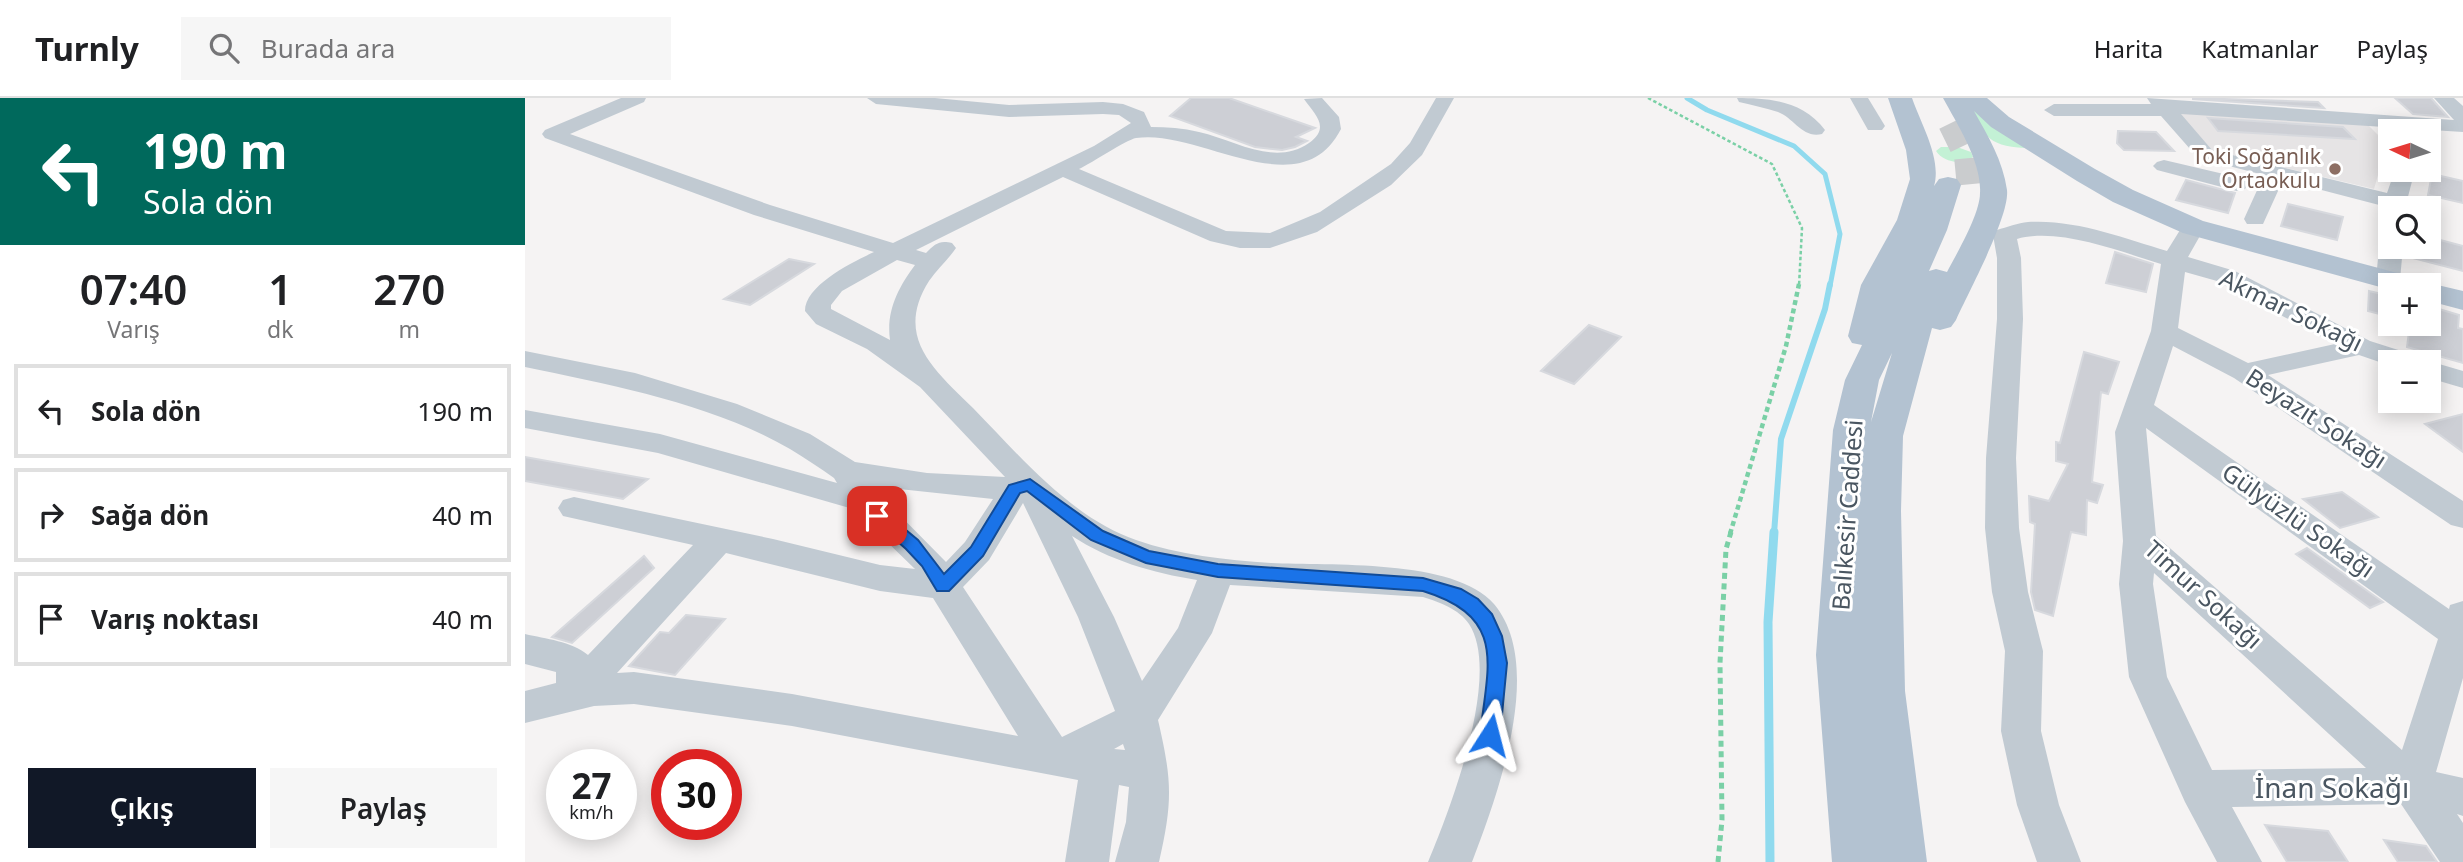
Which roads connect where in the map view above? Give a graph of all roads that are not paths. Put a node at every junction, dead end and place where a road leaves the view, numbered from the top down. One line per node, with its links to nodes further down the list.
1 (876, 98): 25 (street)
2 (1445, 98): 30 (street)
3 (1746, 98): 14 (street)
4 (1859, 98): 22 (street)
5 (1900, 98): 26 (main road)
6 (1921, 98): 26 (main road)
7 (1938, 98): 26 (main road)
8 (1955, 98): 31 (main road)
9 (1973, 98): 31 (main road)
10 (2387, 98): 18 (street)
11 (2443, 98): 17 (street)
12 (636, 99): 19 (street)
13 (1313, 99): 25 (street)
14 (1787, 104): 24 (street)
15 (2161, 105): 16 (street); 20 (street); 34 (street)
16 (2054, 110)
17 (2463, 117)
18 (2411, 119)
19 (584, 122): 36 (street); 36 (street)
20 (2378, 125)
21 (2441, 125): 23 (street)
22 (1875, 126)
23 (2463, 126)
24 (1815, 130)
25 (1134, 132): 30 (street)
26 (1934, 138): 31 (main road); 53 (main road)
27 (2441, 143): 28 (street)
28 (2463, 144)
29 (2164, 166): 32 (street)
30 (1062, 169): 33 (street)
31 (2012, 171): 38 (main road); 53 (main road, Balıkesir Caddesi)
32 (2267, 191): 35 (street); 37 (street)
33 (998, 201): 39 (street); 41 (street)
34 (2378, 205)
35 (2378, 208)
36 (762, 210): 39 (street)
37 (2255, 219)
38 (2193, 227): 40 (street, Timur Sokağı); 42 (main road)
39 (893, 250): 41 (street); 52 (street)
40 (2174, 260): 45 (street, Timur Sokağı); 46 (street, Akmar Sokağı); 83 (street, Akmar Sokağı)
41 (930, 262): 52 (street)
42 (2378, 278)
43 (2441, 295): 44 (main road)
44 (2463, 301)
45 (2164, 331): 49 (street, Beyazıt Sokağı); 54 (street, Timur Sokağı)
46 (2360, 347): 47 (street, Akmar Sokağı); 49 (street)
47 (2378, 353)
48 (525, 359): 56 (street)
49 (2244, 372): 60 (street, Beyazıt Sokağı)
50 (2441, 373): 51 (street)
51 (2463, 380)
52 (930, 381): 57 (street)
53 (1879, 385): 81 (main road, Balıkesir Caddesi); 82 (main road, Balıkesir Caddesi)
54 (2138, 408): 62 (street, Timur Sokağı); 65 (street, Gülyüzlü Sokağı)
55 (525, 419): 58 (street)
56 (846, 471): 57 (street); 58 (street)
57 (1022, 487): 63 (street); 64 (street); 70 (street)
58 (864, 501): 64 (street)
59 (574, 508): 61 (street)
60 (2463, 517)
61 (719, 539): 64 (street); 68 (street)
62 (2140, 541): 74 (street, Timur Sokağı); 75 (street)
63 (1218, 570): 70 (street); 80 (street)
64 (943, 586): 71 (street)
65 (2460, 624): 74 (street)
66 (525, 649): 68 (street)
67 (525, 682): 68 (street)
68 (575, 694): 69 (street); 71 (street)
69 (525, 706)
70 (1138, 718): 71 (street); 73 (street)
71 (1055, 760): 72 (street)
72 (1101, 765): 73 (street); 78 (street)
73 (1150, 771): 79 (street)
74 (2412, 785): 75 (street, İnan Sokağı); 76 (street, İnan Sokağı); 77 (street, Timur Sokağı)
75 (2200, 789): 84 (street)
76 (2463, 797)
77 (2463, 859)
78 (1087, 862)
79 (1137, 862)
80 (1450, 862)
81 (1859, 862)
82 (1900, 862)
83 (2059, 862)
84 (2239, 862)

